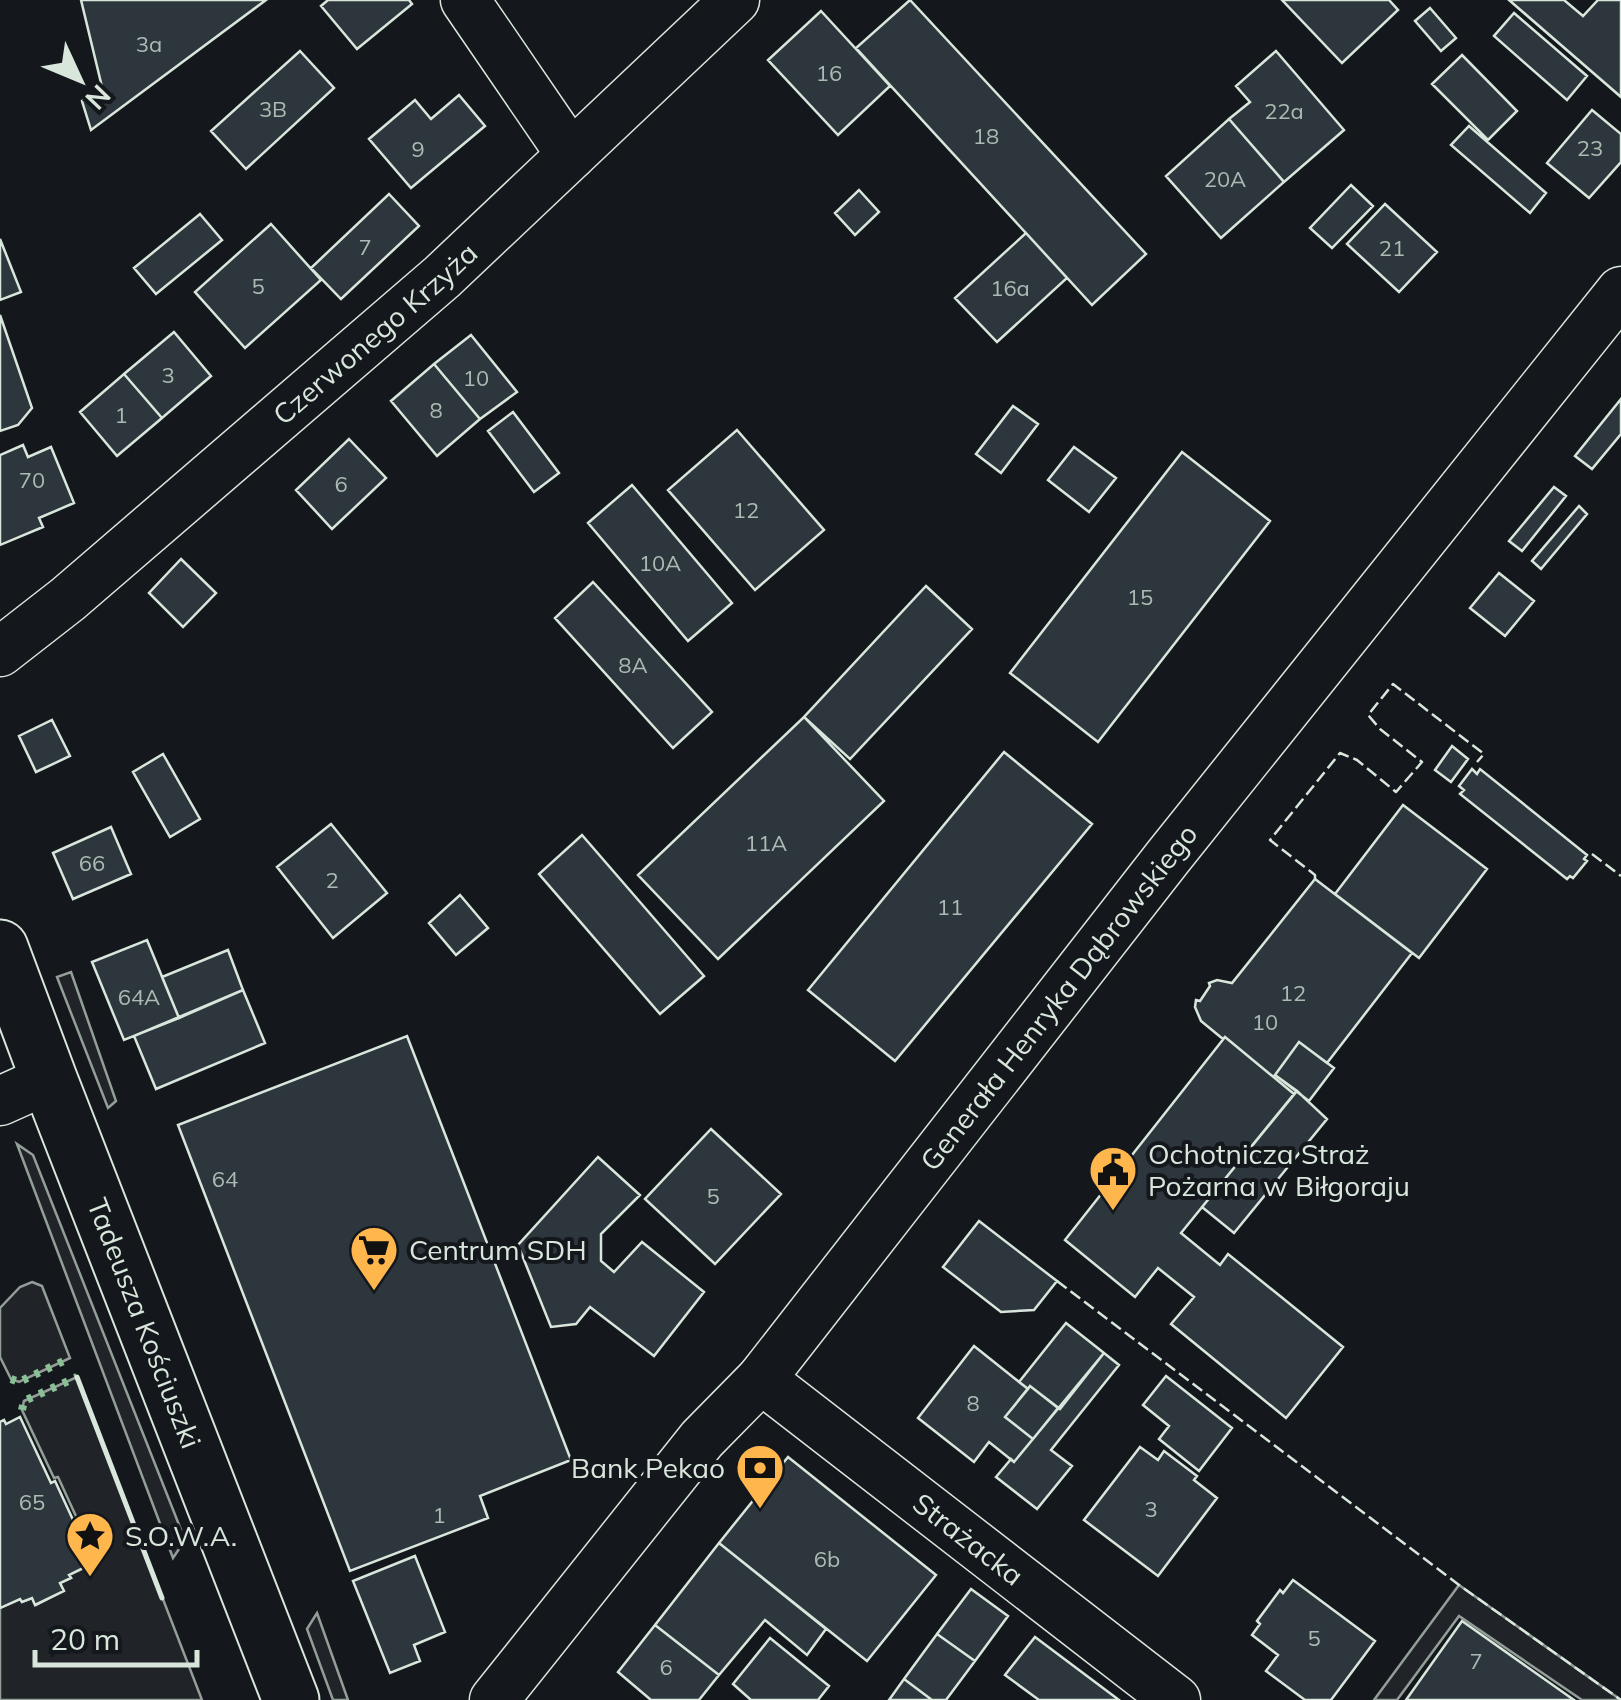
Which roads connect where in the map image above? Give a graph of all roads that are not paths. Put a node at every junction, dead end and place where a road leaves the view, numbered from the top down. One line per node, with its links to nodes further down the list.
1 (464, 0): 3 (street)
2 (735, 0): 3 (street, Czerwonego Krzyża)
3 (572, 155): 5 (street, Czerwonego Krzyża)
4 (1621, 291): 9 (street, Generała Henryka Dąbrowskiego)
5 (0, 652)
6 (0, 948): 7 (street, Tadeusza Kościuszki)
7 (48, 1079): 8 (street); 10 (street, Tadeusza Kościuszki)
8 (0, 1102)
9 (760, 1379): 11 (street, Generała Henryka Dąbrowskiego); 12 (street, Strażacka)
10 (291, 1700)
11 (494, 1700)
12 (1176, 1700)

